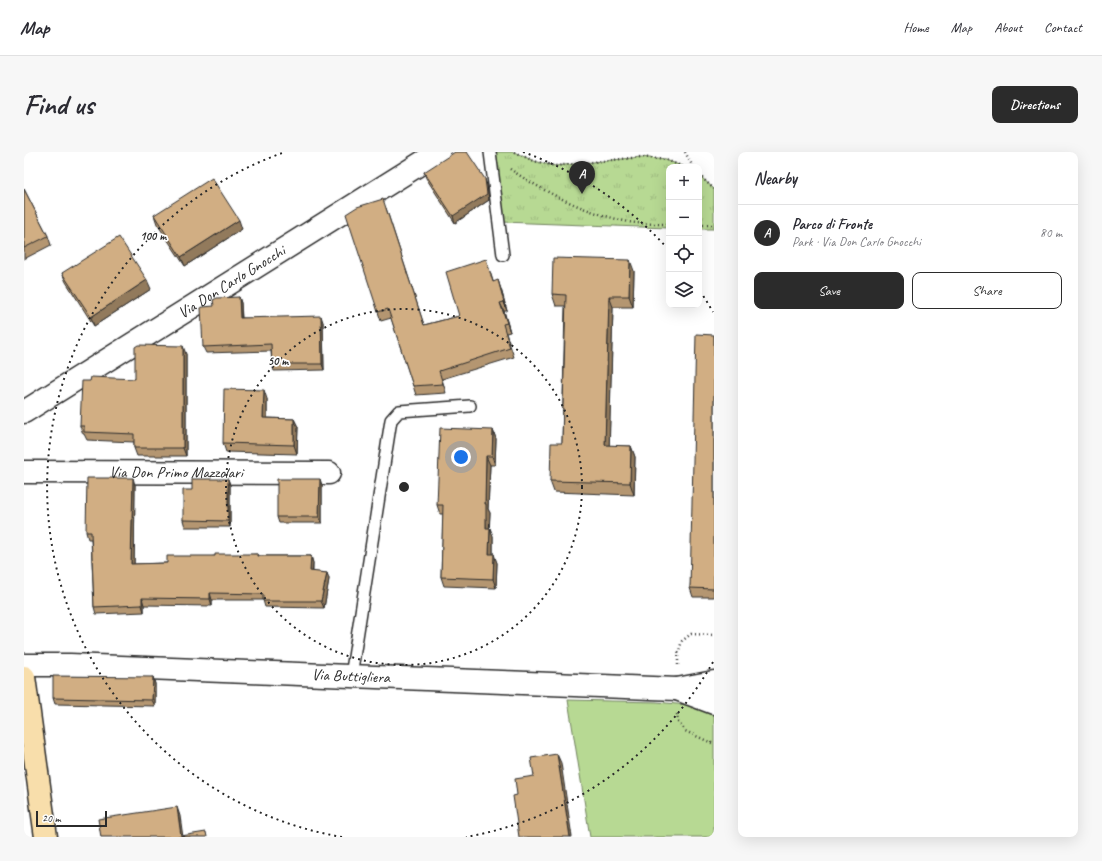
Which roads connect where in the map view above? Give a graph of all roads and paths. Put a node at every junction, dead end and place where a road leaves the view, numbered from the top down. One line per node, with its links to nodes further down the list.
1 (439, 152): 15 (street, Via Don Carlo Gnocchi)
2 (490, 152): 13 (lane)
3 (514, 152): 5 (path)
4 (685, 152): 6 (path)
5 (676, 164)
6 (692, 164)
7 (505, 166): 10 (path)
8 (702, 180): 9 (path)
9 (714, 189)
10 (666, 224)
11 (702, 225): 12 (path)
12 (714, 225)
13 (503, 255)
14 (470, 406): 20 (lane)
15 (24, 412)
16 (24, 472): 17 (street, Via Don Primo Mazzolari)
17 (329, 473)
18 (714, 635): 23 (path)
19 (24, 666): 20 (street, Via Buttigliera)
20 (351, 676): 23 (street, Via Buttigliera)
21 (24, 677): 26 (main road)
22 (714, 682): 23 (street, Via Buttigliera)
23 (677, 690): 24 (street, Via Buttigliera); 25 (path)
24 (714, 703)
25 (714, 744)
26 (46, 837)

